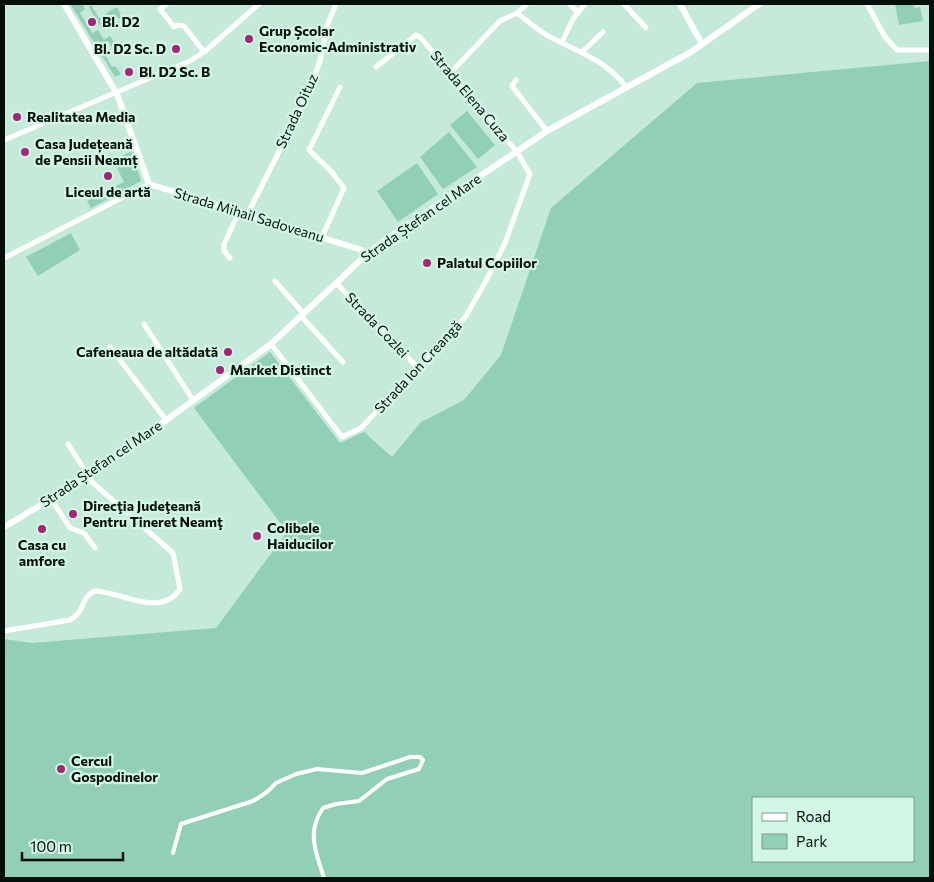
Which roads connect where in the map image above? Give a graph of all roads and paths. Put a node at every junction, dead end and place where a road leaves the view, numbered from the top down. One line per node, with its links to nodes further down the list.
1 (64, 4): 26 (street)
2 (167, 4): 20 (street)
3 (259, 4): 20 (street)
4 (336, 4): 32 (street, Strada Oituz)
5 (527, 4): 13 (street)
6 (570, 4): 12 (street)
7 (585, 4): 12 (street)
8 (624, 4): 14 (street)
9 (680, 4): 17 (street)
10 (759, 4): 17 (street, Strada Ștefan cel Mare)
11 (867, 4): 18 (street)
12 (577, 12): 16 (street)
13 (517, 14): 16 (street); 22 (street)
14 (646, 28)
15 (603, 32): 19 (street)
16 (562, 42): 19 (street)
17 (702, 44): 25 (street, Strada Ștefan cel Mare)
18 (930, 50)
19 (583, 51): 25 (street)
20 (204, 52): 26 (street)
21 (376, 67): 22 (street, Strada Elena Cuza)
22 (451, 72): 29 (street, Strada Elena Cuza)
23 (516, 80): 27 (street)
24 (340, 87): 33 (street)
25 (626, 87): 27 (street, Strada Ștefan cel Mare)
26 (117, 94): 28 (street); 30 (street)
27 (547, 131): 29 (street, Strada Ștefan cel Mare)
28 (4, 140)
29 (517, 152): 34 (street, Strada Ștefan cel Mare); 44 (street, Strada Ion Creangă)
30 (149, 184): 31 (street, Strada Mihail Sadoveanu); 35 (street)
31 (239, 212): 32 (street, Strada Mihail Sadoveanu); 36 (street)
32 (247, 215): 33 (street, Strada Mihail Sadoveanu)
33 (322, 237): 34 (street, Strada Mihail Sadoveanu)
34 (366, 255): 38 (street, Strada Ștefan cel Mare)
35 (4, 258)
36 (230, 258)
37 (276, 281): 39 (street)
38 (336, 283): 39 (street, Strada Ștefan cel Mare); 44 (street, Strada Cozlei)
39 (302, 314): 41 (street, Strada Ștefan cel Mare); 43 (street)
40 (144, 324): 45 (street)
41 (271, 344): 44 (street, Strada Ion Creangă); 45 (street, Strada Ștefan cel Mare)
42 (110, 347): 46 (street)
43 (343, 362)
44 (418, 368)
45 (193, 400): 46 (street, Strada Ștefan cel Mare)
46 (166, 420): 48 (street, Strada Ștefan cel Mare)
47 (68, 444): 48 (street)
48 (88, 476): 49 (street, Strada Ștefan cel Mare); 52 (street)
49 (52, 500): 50 (street, Strada Ștefan cel Mare); 51 (street)
50 (4, 527)
51 (95, 548)
52 (4, 630)
53 (173, 853): 54 (street)
54 (324, 878)

